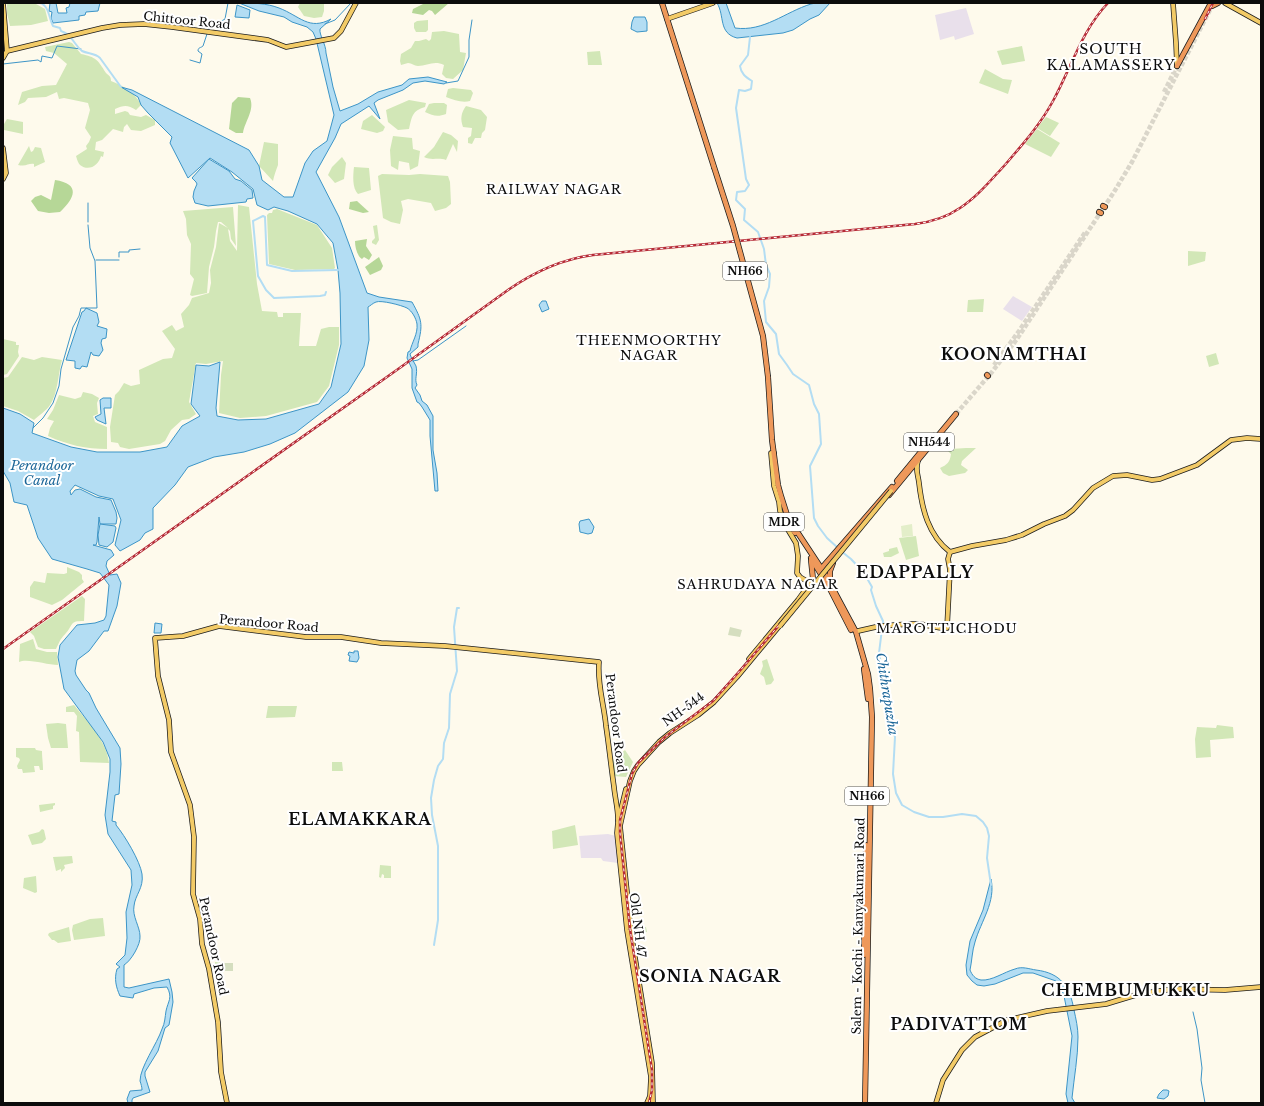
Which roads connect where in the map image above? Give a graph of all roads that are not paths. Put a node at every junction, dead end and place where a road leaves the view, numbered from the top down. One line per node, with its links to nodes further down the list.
1 (3, 3): 12 (main road)
2 (356, 3): 12 (main road, Chittoor Road)
3 (662, 3): 10 (highway, NH66)
4 (713, 3): 10 (main road)
5 (1218, 3): 9 (highway)
6 (1225, 3): 11 (main road)
7 (1228, 3): 11 (main road)
8 (1171, 4): 13 (main road)
9 (1212, 4): 15 (highway)
10 (666, 19): 20 (highway, NH66, bridge)
11 (1261, 22)
12 (7, 51): 14 (main road)
13 (1177, 57): 15 (main road); 16 (main road)
14 (3, 58)
15 (1182, 61): 16 (highway)
16 (1177, 66)
17 (3, 148): 18 (main road)
18 (3, 178)
19 (1261, 439): 26 (main road)
20 (772, 453): 25 (highway, NH66); 28 (highway, NH66)
21 (920, 458): 22 (highway, NH544); 23 (main road); 24 (highway, NH544)
22 (909, 472): 23 (main road); 24 (highway, NH544)
23 (916, 473): 26 (main road)
24 (890, 491): 27 (highway, NH544, bridge); 35 (main road, bridge)
25 (780, 502): 28 (highway, NH66); 33 (main road, MDR)
26 (950, 552): 36 (main road)
27 (839, 553): 29 (highway, NH544); 30 (highway, NH544)
28 (812, 557): 29 (highway); 31 (highway, NH66); 33 (highway)
29 (827, 563): 31 (highway, NH544)
30 (834, 563): 32 (highway, NH544); 34 (highway)
31 (820, 570): 32 (highway, Salem - Kochi - Kanyakumari Road / NH66)
32 (822, 577): 34 (highway, Salem - Kochi - Kanyakumari Road / NH66); 35 (main road); 39 (highway, Salem - Kochi - Kanyakumari Road / NH66)
33 (811, 581): 35 (main road)
34 (831, 585): 39 (highway, Salem - Kochi - Kanyakumari Road / NH66)
35 (779, 625): 37 (main road, NH-544)
36 (858, 631)
37 (750, 660): 38 (main road, NH-544); 38 (main road, NH-544)
38 (680, 725): 40 (main road, NH-544)
39 (870, 731): 41 (highway, Salem - Kochi - Kanyakumari Road / NH66); 41 (highway, Salem - Kochi - Kanyakumari Road / NH66)
40 (620, 819): 42 (main road, Old NH 47); 44 (main road, Perandoor Road)
41 (866, 926): 46 (highway, Salem - Kochi - Kanyakumari Road / NH66)
42 (630, 939): 45 (main road, Old NH 47); 45 (main road, Old NH 47)
43 (1261, 988): 47 (main road)
44 (227, 1103)
45 (650, 1103)
46 (864, 1103)
47 (937, 1103)

